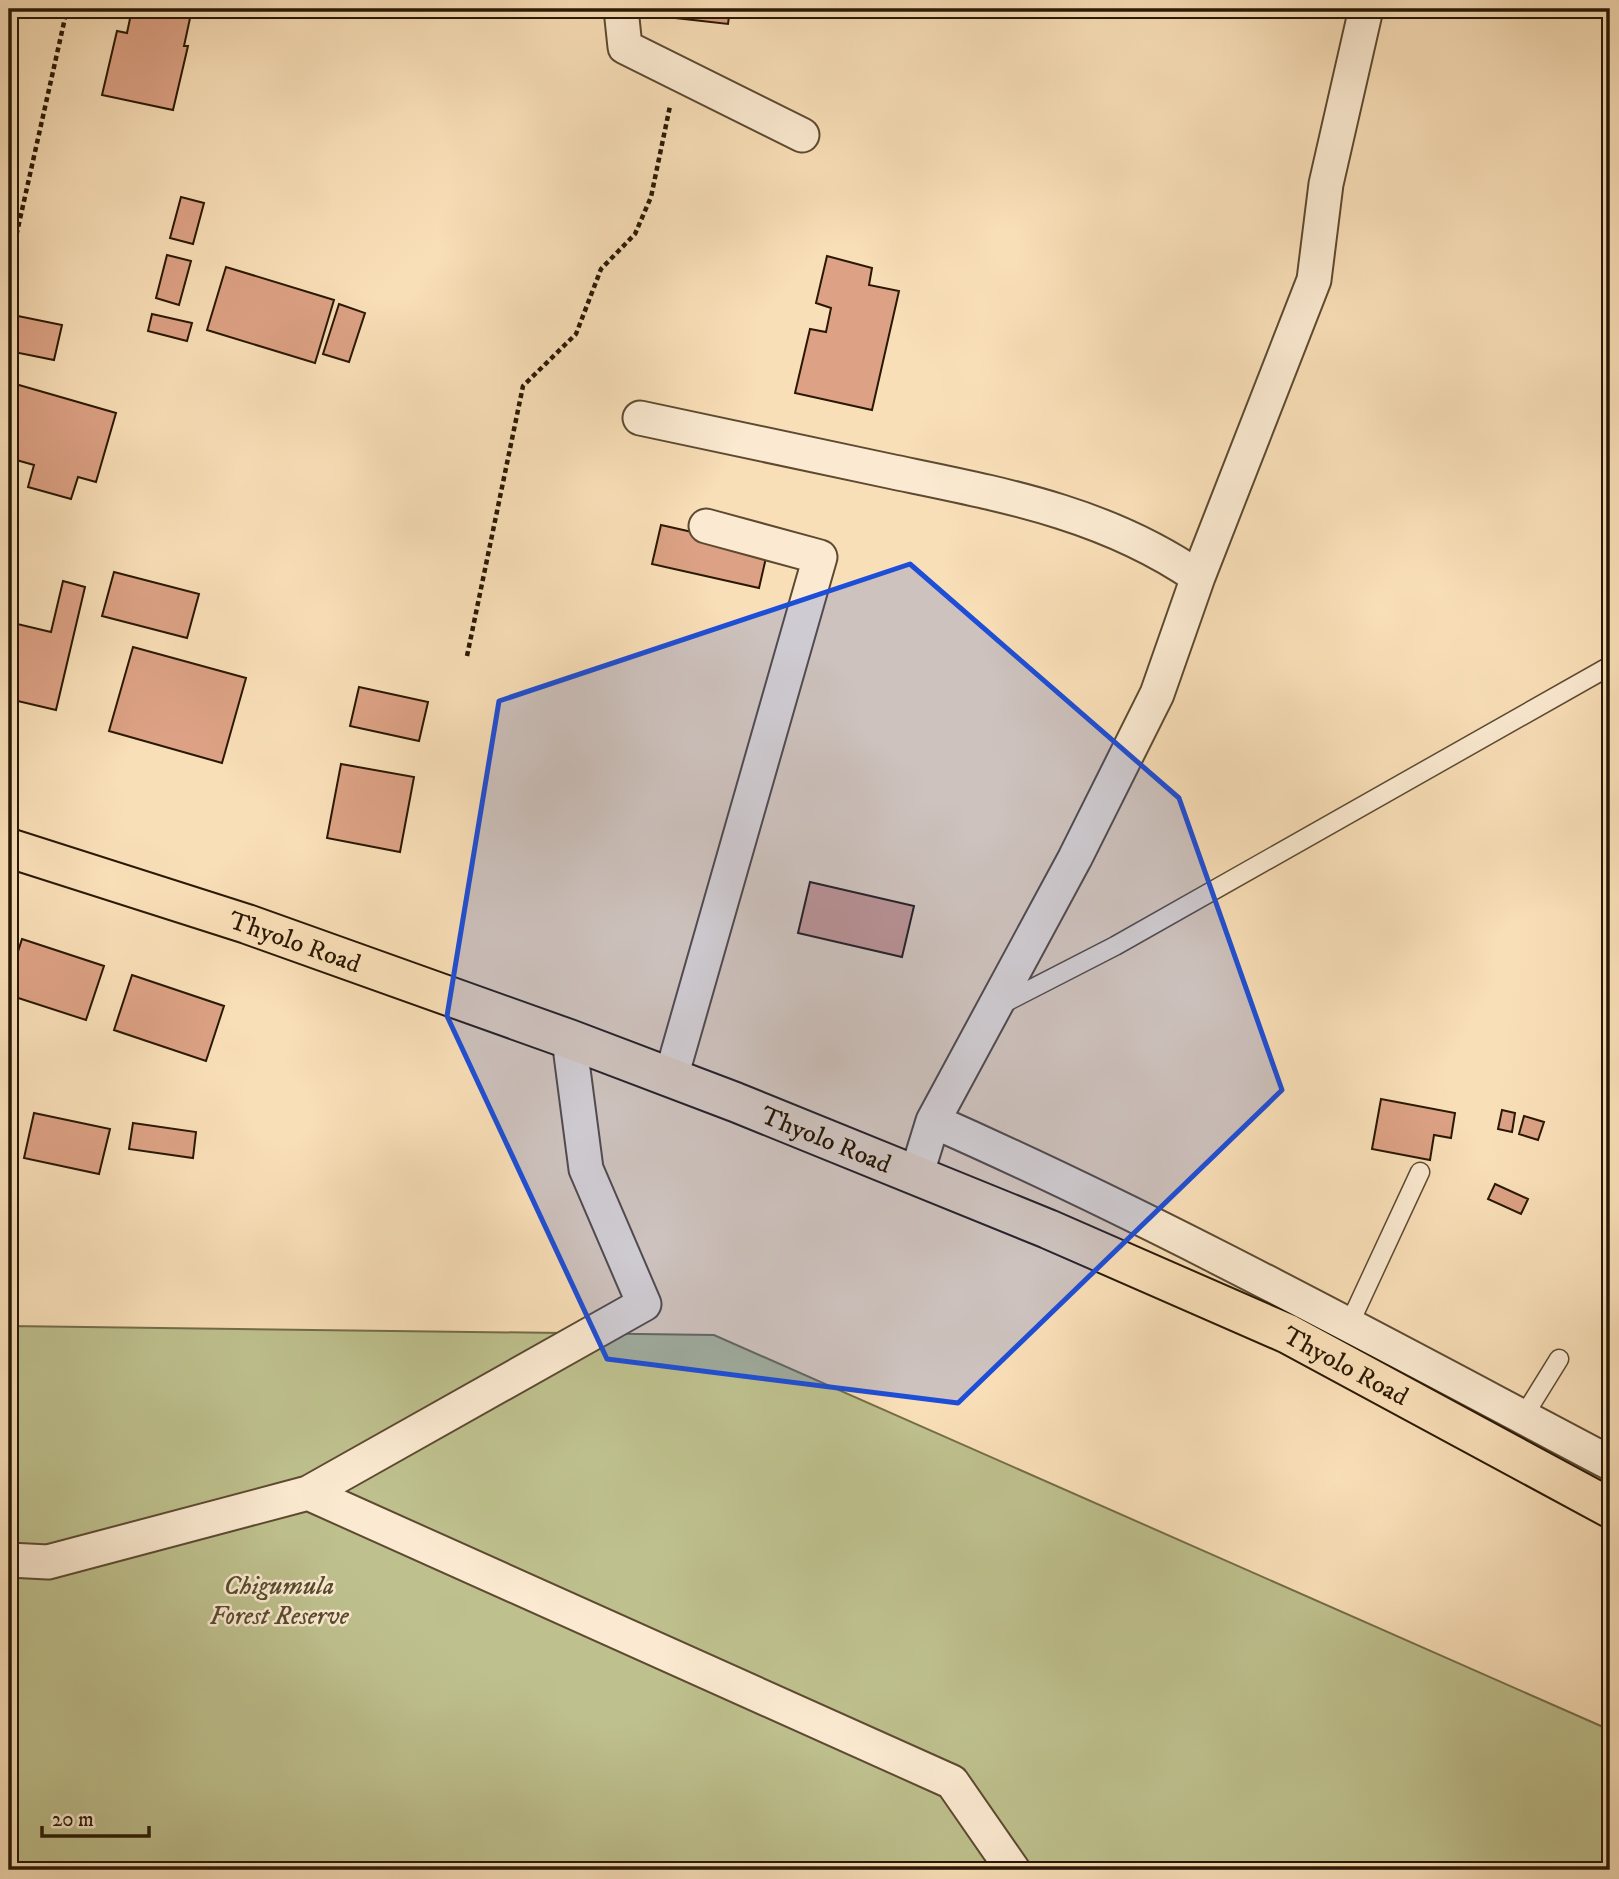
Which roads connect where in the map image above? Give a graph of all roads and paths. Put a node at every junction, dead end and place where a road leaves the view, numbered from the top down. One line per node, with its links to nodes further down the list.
1 (67, 9): 6 (path)
2 (621, 9): 4 (street)
3 (1366, 9): 9 (street)
4 (676, 72): 5 (street); 10 (path)
5 (802, 135)
6 (9, 268)
7 (640, 418): 9 (street)
8 (706, 526): 15 (street)
9 (1198, 577): 13 (street)
10 (467, 656)
11 (1610, 666): 13 (lane)
12 (9, 848): 14 (highway, Thyolo Road)
13 (994, 1009): 16 (street)
14 (569, 1039): 15 (highway, Thyolo Road); 23 (street)
15 (671, 1077): 18 (highway, Thyolo Road)
16 (933, 1121): 18 (street); 19 (street)
17 (1420, 1172): 19 (lane)
18 (916, 1176): 19 (highway, Thyolo Road)
19 (1341, 1342): 21 (highway, Thyolo Road)
20 (1559, 1360): 21 (lane)
21 (1514, 1433): 22 (street); 24 (highway, Thyolo Road)
22 (1610, 1463)
23 (308, 1493): 25 (street); 26 (street)
24 (1610, 1508)
25 (9, 1560)
26 (1013, 1870)

